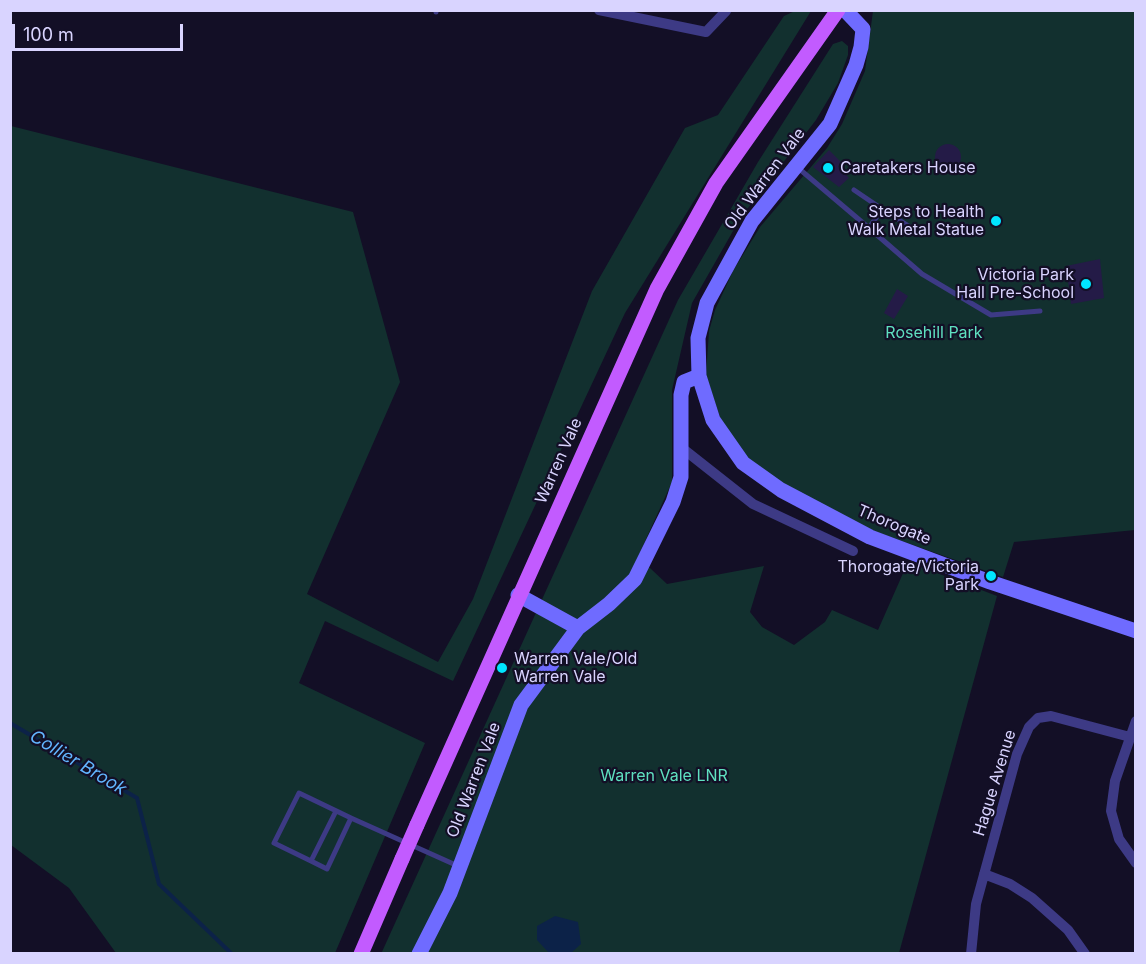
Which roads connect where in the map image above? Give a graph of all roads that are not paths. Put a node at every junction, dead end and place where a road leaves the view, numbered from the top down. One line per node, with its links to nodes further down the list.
1 (600, 10): 5 (street)
2 (837, 10): 16 (main road, Warren Vale)
3 (845, 10): 6 (street)
4 (864, 10): 6 (street, Old Warren Vale)
5 (726, 11)
6 (863, 29): 7 (street, Old Warren Vale)
7 (797, 166): 10 (lane); 13 (street, Old Warren Vale)
8 (854, 190): 9 (lane)
9 (882, 209): 10 (lane); 11 (lane)
10 (869, 228): 12 (lane)
11 (918, 232)
12 (1040, 311)
13 (699, 376): 14 (street, Old Warren Vale); 18 (street, Thorogate)
14 (682, 448): 15 (street); 17 (street, Old Warren Vale)
15 (853, 551)
16 (518, 595): 17 (street); 27 (main road, Warren Vale, bridge)
17 (578, 628): 25 (street, Old Warren Vale)
18 (1135, 630)
19 (1136, 721): 20 (street)
20 (1130, 737): 24 (street); 26 (street, Hague Avenue)
21 (336, 811): 22 (lane); 23 (lane); 23 (lane)
22 (351, 818): 23 (lane); 25 (lane)
23 (311, 861)
24 (1136, 863)
25 (460, 867): 28 (street, Old Warren Vale)
26 (984, 874): 29 (street, Hague Avenue); 30 (street)
27 (361, 954)
28 (419, 954)
29 (971, 954)
30 (1085, 954)

